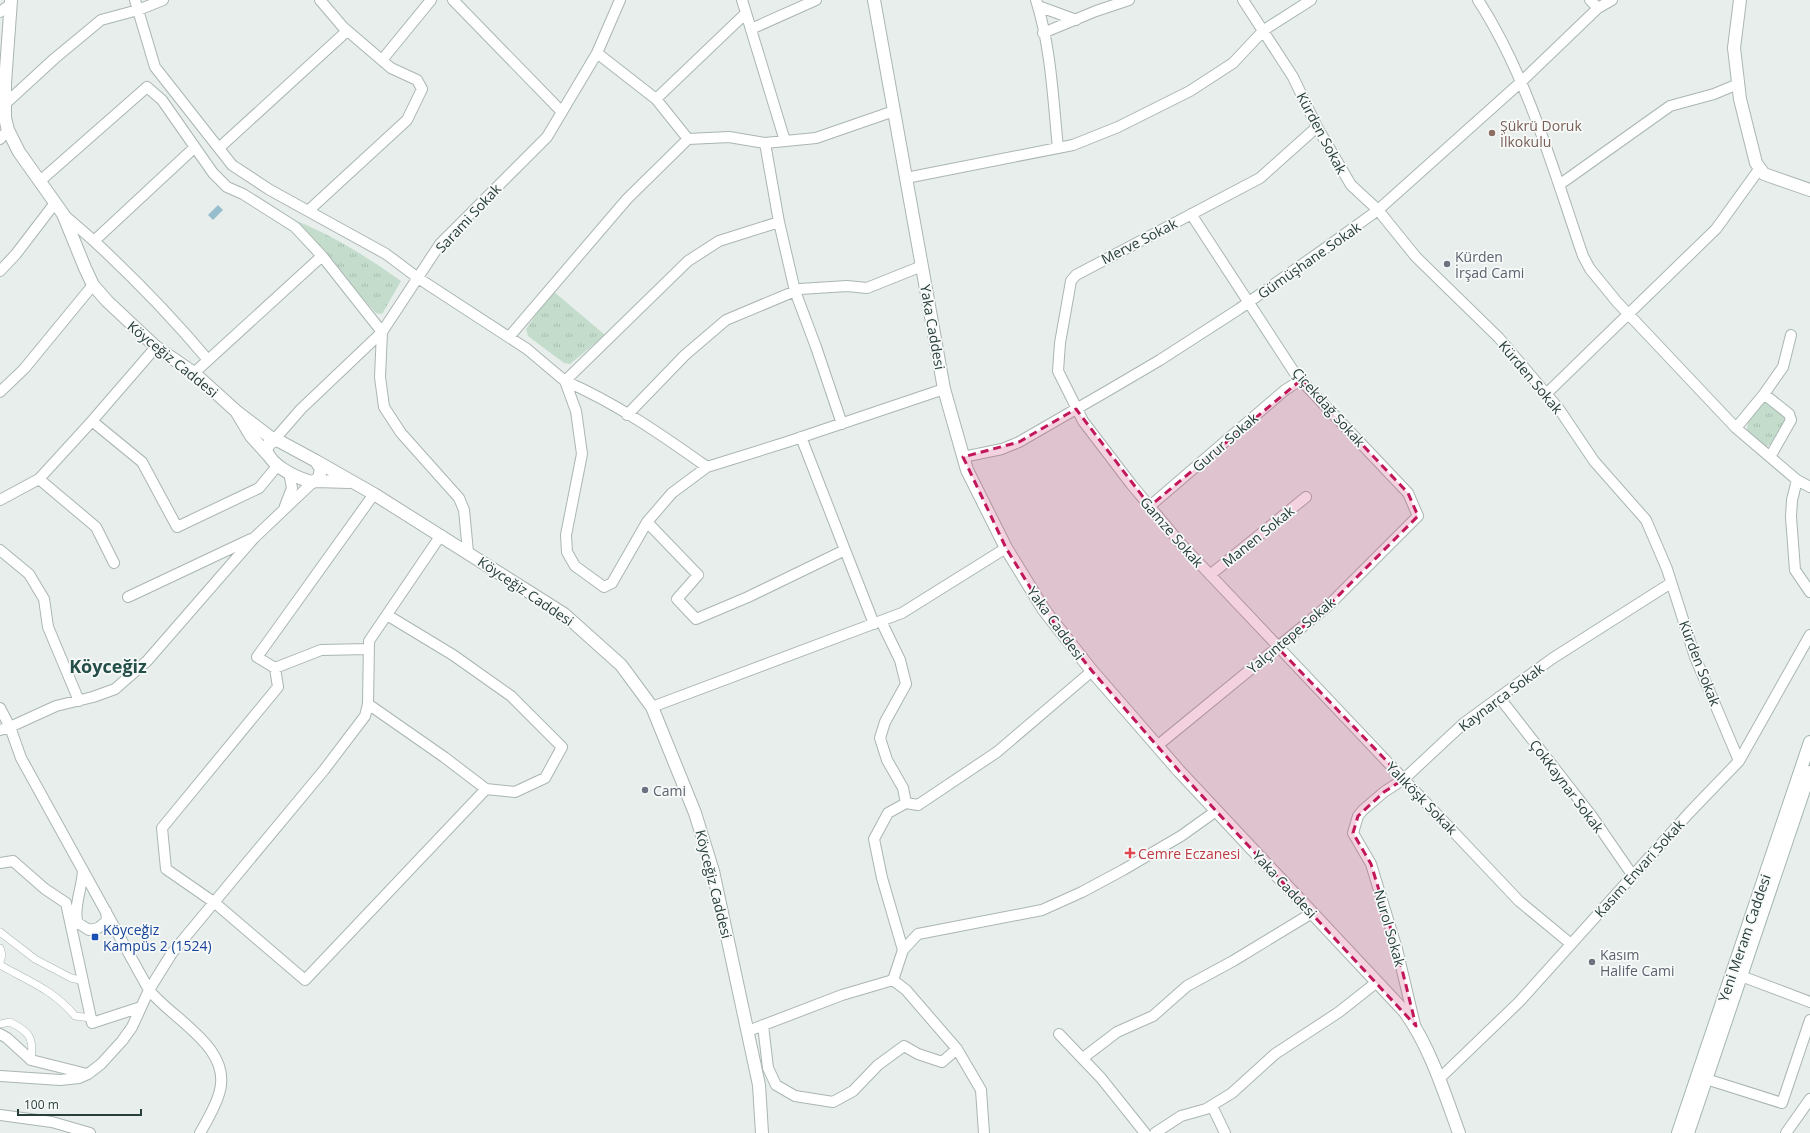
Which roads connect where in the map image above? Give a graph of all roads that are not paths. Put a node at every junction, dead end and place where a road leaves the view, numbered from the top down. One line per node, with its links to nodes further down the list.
1 (135, 0): 20 (street)
2 (163, 0): 20 (street)
3 (431, 0): 29 (street)
4 (453, 0): 37 (street)
5 (620, 0): 28 (street, Sarami Sokak)
6 (742, 0): 22 (street)
7 (816, 0): 24 (street)
8 (874, 0): 36 (street, Yaka Caddesi)
9 (1129, 0): 23 (street)
10 (1243, 0): 25 (street, Kürden Sokak)
11 (1311, 0): 25 (street)
12 (1478, 0): 31 (street)
13 (1590, 0): 19 (street)
14 (1612, 0): 19 (street, Gümüşhane Sokak)
15 (1740, 0): 32 (street)
16 (323, 1): 26 (street)
17 (11, 2): 21 (street); 35 (street, Köyceğiz Caddesi)
18 (1037, 3): 23 (street); 27 (street)
19 (1598, 8): 31 (street, Gümüşhane Sokak)
20 (138, 10): 30 (street); 35 (street)
21 (0, 12)
22 (746, 13): 24 (street); 34 (street)
23 (1076, 20): 27 (street)
24 (751, 30): 42 (street)
25 (1264, 30): 38 (street, Kürden Sokak); 46 (street)
26 (347, 31): 29 (street); 45 (street)
27 (1043, 33): 46 (street)
28 (598, 53): 34 (street); 37 (street, Sarami Sokak)
29 (382, 60): 54 (street)
30 (161, 75): 33 (street); 45 (street)
31 (1521, 82): 50 (street); 53 (street, Gümüşhane Sokak)
32 (1738, 84): 47 (street); 50 (street)
33 (147, 87): 44 (street); 49 (street)
34 (656, 99): 41 (street)
35 (5, 104): 39 (street, Köyceğiz Caddesi)
36 (894, 111): 42 (street); 48 (street, Yaka Caddesi)
37 (562, 112): 62 (street, Sarami Sokak)
38 (1317, 127): 53 (street, Kürden Sokak); 56 (street, Merve Sokak)
39 (8, 130): 40 (street); 49 (street, Köyceğiz Caddesi)
40 (0, 139)
41 (688, 139): 43 (street); 69 (street)
42 (786, 141): 43 (street)
43 (765, 143): 57 (street)
44 (194, 148): 58 (street); 59 (street)
45 (219, 148): 54 (street)
46 (1058, 148): 48 (street)
47 (1760, 168): 51 (street); 66 (street)
48 (906, 178): 60 (street, Yaka Caddesi)
49 (40, 181): 52 (street, Köyceğiz Caddesi)
50 (1559, 185): 66 (street)
51 (1810, 190)
52 (56, 203): 55 (street, Köyceğiz Caddesi); 61 (street)
53 (1378, 210): 65 (street, Gümüşhane Sokak); 77 (street, Kürden Sokak)
54 (308, 211): 62 (street)
55 (64, 214): 58 (street); 63 (street, Köyceğiz Caddesi)
56 (1191, 214): 65 (street, Çiçekdağ Sokak); 79 (street, Merve Sokak)
57 (779, 222): 64 (street); 74 (street)
58 (94, 241): 71 (street)
59 (322, 256): 67 (street); 71 (street)
60 (922, 266): 64 (street); 75 (street, Yaka Caddesi)
61 (0, 271)
62 (418, 278): 67 (street, Sarami Sokak); 69 (street)
63 (93, 285): 70 (street, Köyceğiz Caddesi); 76 (street)
64 (795, 291): 81 (street); 84 (street)
65 (1249, 302): 73 (street, Çiçekdağ Sokak); 79 (street, Gümüşhane Sokak)
66 (1628, 314): 77 (street); 85 (street)
67 (382, 332): 82 (street, Sarami Sokak); 113 (street)
68 (1791, 335): 78 (street)
69 (509, 338): 74 (street)
70 (156, 347): 72 (street, Köyceğiz Caddesi); 83 (street)
71 (208, 360): 72 (street)
72 (194, 373): 80 (street, Köyceğiz Caddesi)
73 (1301, 380): 104 (street, Gurur Sokak); 106 (street, Çiçekdağ Sokak)
74 (565, 382): 81 (street); 107 (street)
75 (944, 389): 84 (street); 90 (street, Yaka Caddesi)
76 (0, 392)
77 (1546, 394): 116 (street, Kürden Sokak)
78 (1764, 394): 85 (street); 91 (street)
79 (1076, 409): 90 (street, Gümüşhane Sokak); 104 (street, Gamze Sokak)
80 (236, 411): 87 (street, Köyceğiz Caddesi); 89 (street, Köyceğiz Caddesi)
81 (627, 414): 94 (street)
82 (292, 418): 87 (street, Sarami Sokak); 88 (street)
83 (92, 421): 93 (street); 96 (street)
84 (842, 424): 86 (street)
85 (1736, 428): 91 (street)
86 (801, 437): 94 (street); 112 (street)
87 (274, 440): 88 (street, Köyceğiz Caddesi); 89 (street)
88 (291, 447): 92 (street, Köyceğiz Caddesi)
89 (269, 456): 93 (street, Köyceğiz Caddesi)
90 (963, 457): 110 (street, Yaka Caddesi)
91 (1770, 457): 97 (street)
92 (316, 461): 98 (street); 99 (street, Köyceğiz Caddesi)
93 (278, 465): 95 (street, Köyceğiz Caddesi)
94 (707, 467): 107 (street)
95 (289, 472): 98 (street, Köyceğiz Caddesi); 105 (street)
96 (39, 479): 103 (street); 114 (street)
97 (1797, 480): 100 (street); 117 (street)
98 (314, 481): 99 (street, Köyceğiz Caddesi); 105 (street)
99 (352, 482): 101 (street, Köyceğiz Caddesi)
100 (1810, 487)
101 (374, 494): 108 (street, Köyceğiz Caddesi); 124 (street)
102 (1306, 497): 115 (street, Manen Sokak)
103 (0, 500)
104 (1150, 506): 115 (street, Gamze Sokak)
105 (284, 509): 109 (street)
106 (1418, 516): 122 (street, Yalçıntepe Sokak)
107 (647, 522): 112 (street)
108 (441, 535): 113 (street, Köyceğiz Caddesi); 119 (street)
109 (254, 538): 118 (street); 127 (street)
110 (1006, 548): 120 (street); 125 (street, Yaka Caddesi)
111 (0, 550): 127 (street)
112 (845, 550): 120 (street)
113 (468, 552): 129 (street, Köyceğiz Caddesi)
114 (114, 563)
115 (1210, 575): 122 (street, Gamze Sokak)
116 (1671, 582): 126 (street, Kaynarca Sokak); 134 (street, Kürden Sokak)
117 (1810, 592)
118 (128, 597)
119 (387, 615): 123 (street); 137 (street)
120 (878, 623): 129 (street); 138 (street)
121 (1810, 635): 134 (street, Kasım Envari Sokak)
122 (1278, 648): 133 (street, Yalçıntepe Sokak); 136 (street, Yalıköşk Sokak)
123 (368, 649): 124 (street); 128 (street)
124 (275, 668): 144 (street)
125 (1092, 671): 133 (street, Yaka Caddesi); 138 (street)
126 (1499, 697): 136 (street, Kaynarca Sokak); 143 (street, ÇokKaynar Sokak)
127 (79, 701): 131 (street)
128 (368, 704): 137 (street); 144 (street)
129 (652, 707): 165 (street, Köyceğiz Caddesi)
130 (0, 708): 131 (street)
131 (5, 728): 142 (street)
132 (1810, 742): 186 (street, Yeni Meram Caddesi)
133 (1157, 746): 139 (street, Yaka Caddesi)
134 (1739, 761): 143 (street, Kasım Envari Sokak)
135 (1810, 772): 153 (street, Yeni Meram Caddesi)
136 (1404, 779): 140 (street, Kaynarca Sokak); 149 (street, Yalıköşk Sokak)
137 (486, 789): 144 (street)
138 (906, 803): 151 (street)
139 (1216, 811): 146 (street, Yaka Caddesi); 151 (street)
140 (1353, 833): 164 (street, Nurol Sokak)
141 (0, 863): 147 (street)
142 (83, 868): 145 (street); 147 (street)
143 (1633, 876): 149 (street, Kasım Envari Sokak)
144 (215, 903): 157 (street)
145 (106, 911): 147 (street); 157 (street)
146 (1312, 913): 156 (street, Yaka Caddesi); 169 (street)
147 (74, 921): 155 (street)
148 (0, 932): 155 (street)
149 (1571, 944): 173 (street, Kasım Envari Sokak)
150 (0, 948): 152 (street)
151 (903, 950): 154 (street)
152 (0, 963): 160 (street)
153 (1741, 976): 158 (street); 174 (street, Yeni Meram Caddesi)
154 (893, 980): 163 (street); 168 (street)
155 (84, 981): 160 (street)
156 (1377, 982): 164 (street, Yaka Caddesi); 176 (street)
157 (149, 990): 159 (street); 180 (street)
158 (1810, 1002)
159 (141, 1007): 160 (street); 171 (street)
160 (91, 1018)
161 (1810, 1020): 174 (street)
162 (0, 1024): 170 (street)
163 (763, 1025): 165 (street); 168 (street)
164 (1416, 1026): 173 (street, Yaka Caddesi)
165 (748, 1031): 181 (street, Köyceğiz Caddesi)
166 (0, 1034): 170 (street)
167 (1059, 1034): 169 (street)
168 (957, 1049): 182 (street)
169 (1083, 1058): 183 (street)
170 (31, 1060): 171 (street)
171 (88, 1074): 172 (street)
172 (0, 1076)
173 (1439, 1079): 178 (street, Yaka Caddesi)
174 (1706, 1079): 187 (street, Yeni Meram Caddesi)
175 (1810, 1099): 188 (street)
176 (1212, 1106): 184 (street); 185 (street)
177 (0, 1115): 179 (street)
178 (1456, 1132)
179 (90, 1133)
180 (200, 1133)
181 (762, 1133)
182 (984, 1133)
183 (1145, 1133)
184 (1155, 1133)
185 (1225, 1133)
186 (1678, 1133)
187 (1688, 1133)
188 (1786, 1133)

